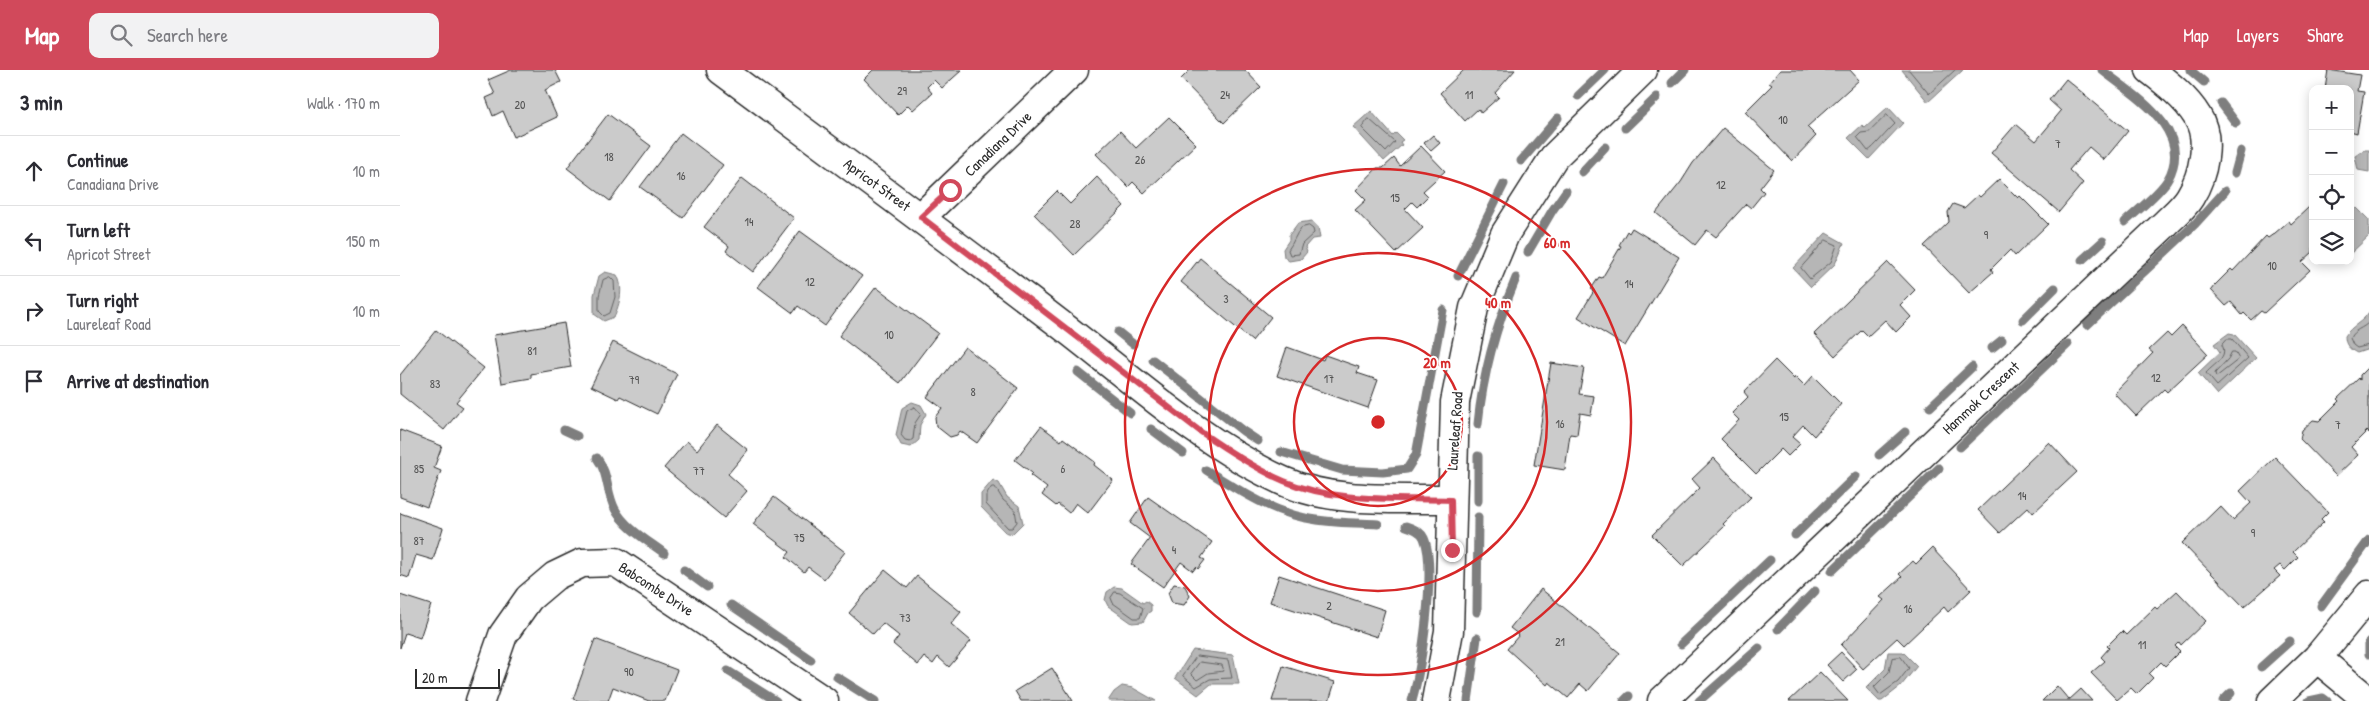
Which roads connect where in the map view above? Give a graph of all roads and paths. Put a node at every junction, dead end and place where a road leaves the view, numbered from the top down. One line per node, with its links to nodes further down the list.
1 (721, 70): 5 (street, Apricot Street)
2 (1074, 70): 5 (street, Canadiana Drive)
3 (1643, 70): 6 (street, Laureleaf Road)
4 (2150, 70): 12 (street, Hammok Crescent)
5 (921, 217): 6 (street, Apricot Street)
6 (1451, 500): 11 (street, Laureleaf Road)
7 (2369, 595): 8 (street)
8 (2317, 658): 13 (street); 14 (street)
9 (480, 701): 10 (street, Babcombe Drive)
10 (824, 701)
11 (1436, 701)
12 (1662, 701)
13 (2272, 701)
14 (2369, 701)

